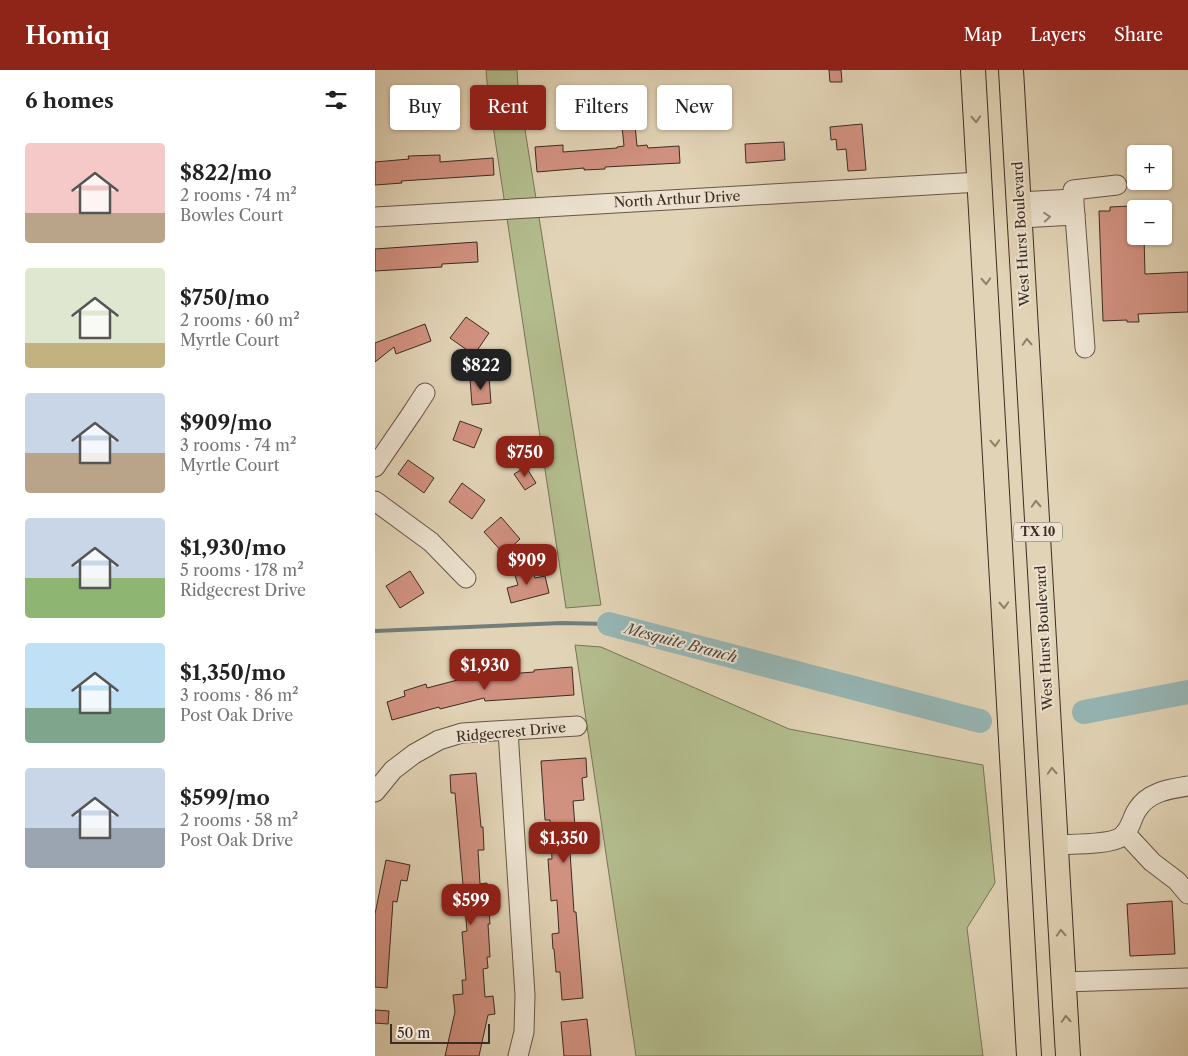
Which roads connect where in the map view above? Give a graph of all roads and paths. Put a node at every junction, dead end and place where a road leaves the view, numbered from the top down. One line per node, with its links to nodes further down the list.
1 (973, 70): 3 (main road, TX 10, one-way to 3)
2 (1011, 70): 6 (main road, West Hurst Boulevard / TX 10)
3 (980, 182): 7 (street, North Arthur Drive); 22 (main road, TX 10, one-way to 22)
4 (1117, 185): 5 (street)
5 (1074, 207): 6 (street); 8 (street)
6 (1019, 210): 18 (main road, West Hurst Boulevard / TX 10, one-way to 6)
7 (375, 217)
8 (1085, 348)
9 (425, 393): 10 (street)
10 (375, 467)
11 (375, 501): 12 (street)
12 (466, 578)
13 (577, 726): 14 (street, Ridgecrest Drive)
14 (508, 731): 16 (street, Ridgecrest Drive); 23 (street)
15 (1188, 786): 17 (street)
16 (376, 787)
17 (1125, 833): 18 (street); 19 (street)
18 (1056, 845): 21 (main road, West Hurst Boulevard / TX 10, one-way to 18)
19 (1188, 894)
20 (1188, 978): 21 (street)
21 (1064, 982): 22 (main road); 25 (main road, West Hurst Boulevard / TX 10, one-way to 21)
22 (1025, 984): 24 (main road, TX 10)
23 (519, 1056)
24 (1029, 1056)
25 (1068, 1056)

